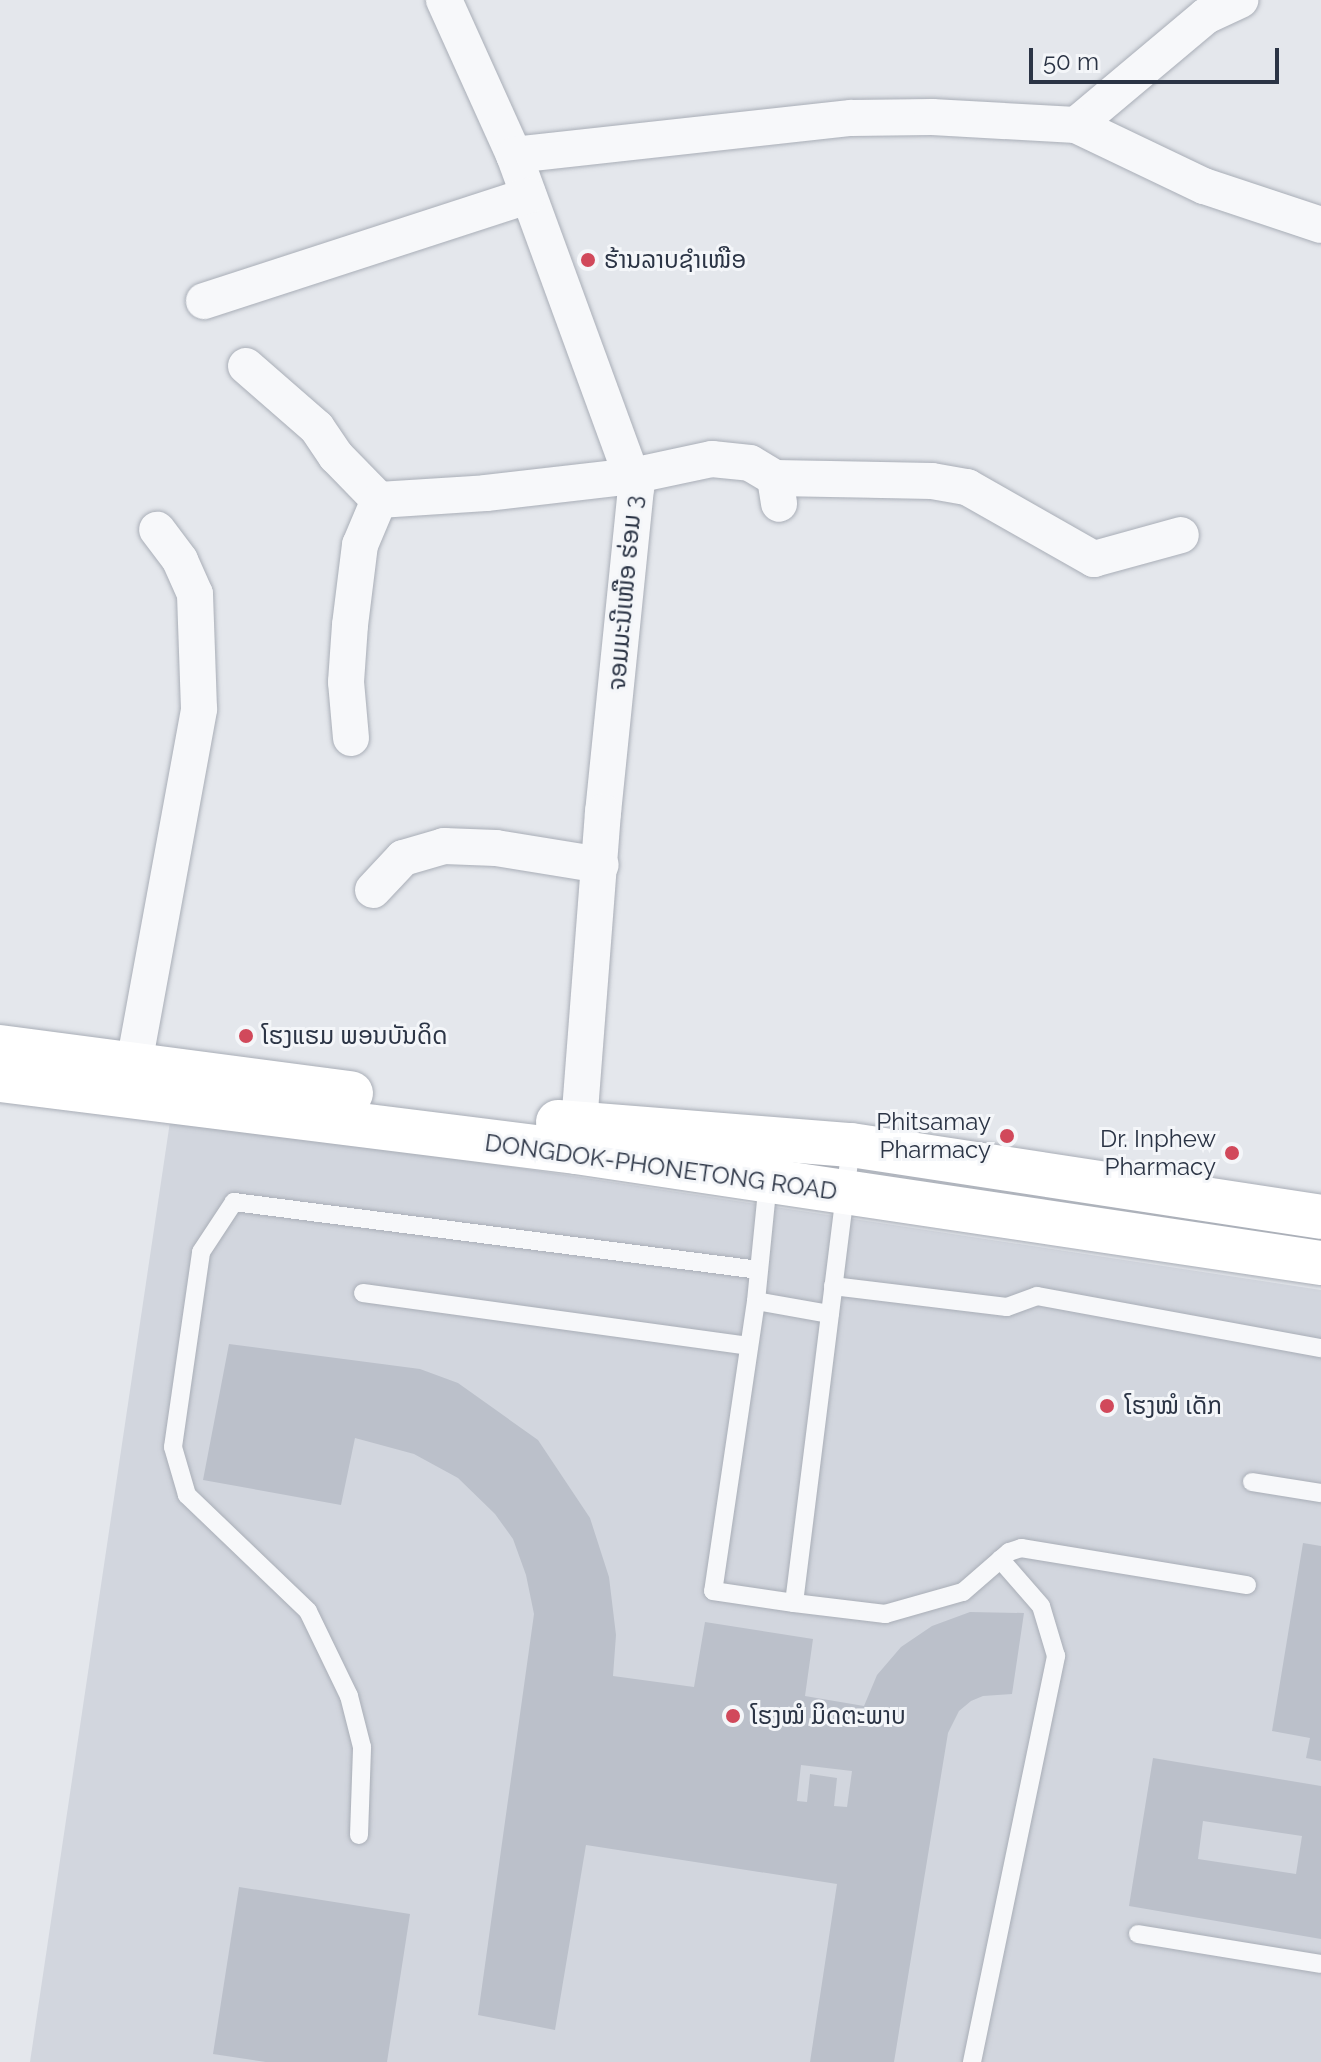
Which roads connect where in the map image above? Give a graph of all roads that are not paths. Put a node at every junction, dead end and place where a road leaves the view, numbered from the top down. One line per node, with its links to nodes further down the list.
1 (444, 0): 4 (street, ຈອມມະນີເໜືອ ຮ່ອມ 3)
2 (1240, 0): 3 (street)
3 (1076, 125): 4 (street); 6 (street)
4 (514, 155): 5 (street, ຈອມມະນີເໜືອ ຮ່ອມ 3)
5 (528, 196): 7 (street); 9 (street, ຈອມມະນີເໜືອ ຮ່ອມ 3)
6 (1321, 225)
7 (204, 301)
8 (246, 366): 10 (street)
9 (632, 476): 10 (street); 12 (street); 14 (street, ຈອມມະນີເໜືອ ຮ່ອມ 3)
10 (379, 500): 13 (street)
11 (157, 530): 17 (street)
12 (1181, 535)
13 (351, 738)
14 (601, 865): 15 (street); 19 (street, ຈອມມະນີເໜືອ ຮ່ອມ 3)
15 (373, 890)
16 (0, 1047): 17 (main road, DONGDOK-PHONETONG ROAD)
17 (134, 1064): 19 (main road, DONGDOK-PHONETONG ROAD)
18 (0, 1080): 21 (main road, DONGDOK-PHONETONG ROAD)
19 (579, 1125): 21 (main road, DONGDOK-PHONETONG ROAD)
20 (851, 1145): 21 (main road, DONGDOK-PHONETONG ROAD); 22 (lane); 23 (main road, DONGDOK-PHONETONG ROAD)
21 (771, 1161): 22 (main road, DONGDOK-PHONETONG ROAD); 25 (lane)
22 (847, 1194): 24 (main road, DONGDOK-PHONETONG ROAD); 26 (lane)
23 (1321, 1217)
24 (1321, 1263)
25 (759, 1270): 28 (lane); 37 (lane)
26 (833, 1286): 29 (lane); 31 (lane)
27 (363, 1293): 30 (lane)
28 (756, 1301): 29 (lane); 30 (lane)
29 (830, 1314): 36 (lane)
30 (748, 1346): 36 (lane)
31 (1321, 1348)
32 (1252, 1482): 33 (lane)
33 (1321, 1493)
34 (1000, 1559): 35 (lane); 36 (lane); 40 (lane)
35 (1247, 1585)
36 (794, 1603)
37 (359, 1835)
38 (1138, 1934): 39 (lane)
39 (1321, 1964)
40 (972, 2062)

